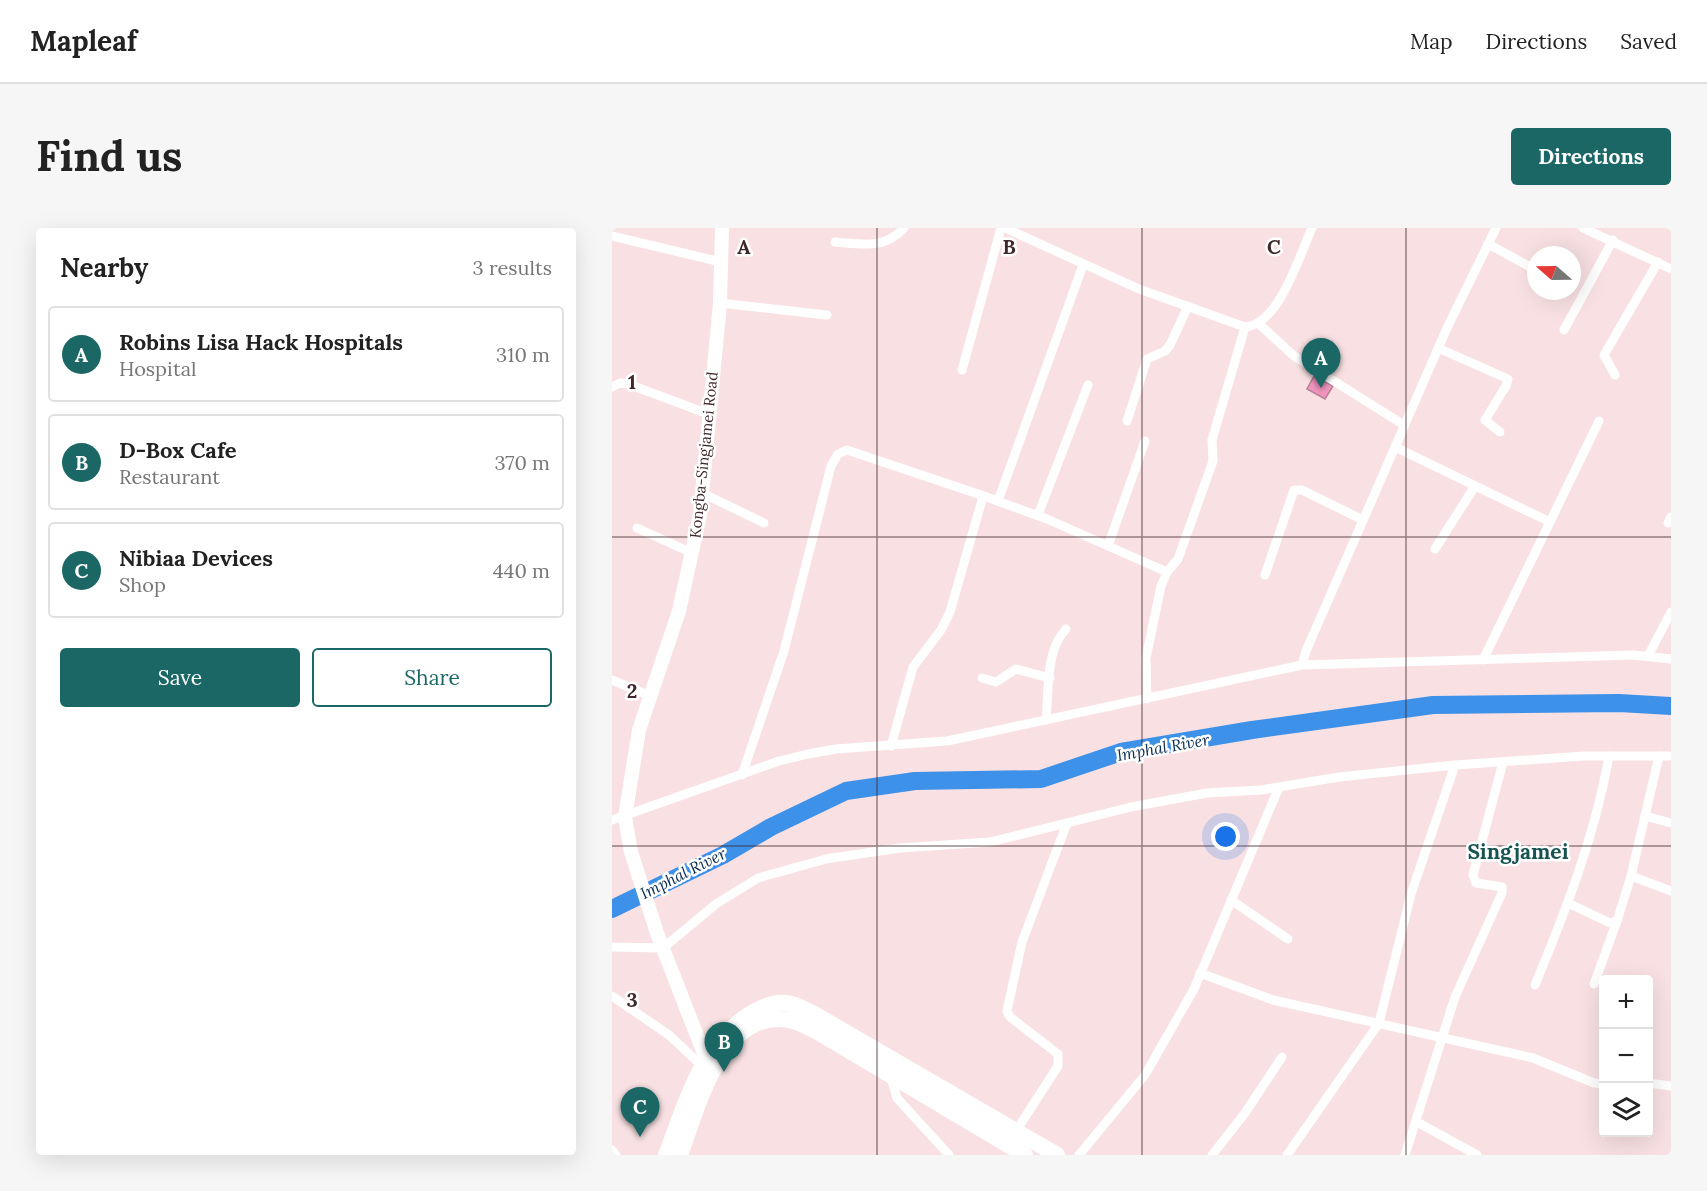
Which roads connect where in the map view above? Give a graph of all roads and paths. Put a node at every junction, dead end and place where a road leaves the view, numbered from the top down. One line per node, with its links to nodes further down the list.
1 (722, 228): 11 (street, Kongba-Singjamei Road)
2 (904, 228): 9 (street)
3 (1003, 228): 13 (street); 24 (street)
4 (1311, 228): 20 (street)
5 (1496, 228): 10 (street)
6 (1583, 228): 8 (street)
7 (612, 236): 11 (street)
8 (1613, 240): 12 (street); 16 (street)
9 (835, 242)
10 (1488, 244): 14 (street); 23 (street)
11 (721, 262): 17 (street, Kongba-Singjamei Road)
12 (1658, 262): 15 (street); 25 (street)
13 (1083, 265): 18 (street); 38 (street)
14 (1527, 265)
15 (1671, 269)
16 (1583, 296): 22 (street)
17 (720, 303): 19 (street); 28 (street, Kongba-Singjamei Road)
18 (1188, 306): 21 (street); 29 (street)
19 (827, 315)
20 (1259, 324): 21 (street); 31 (street)
21 (1245, 327): 47 (street)
22 (1564, 330)
23 (1438, 348): 31 (street); 32 (street)
24 (962, 370)
25 (1615, 375)
26 (1088, 385): 39 (street)
27 (612, 387): 28 (street)
28 (711, 415): 36 (street, Kongba-Singjamei Road)
29 (1127, 421)
30 (1599, 421): 42 (street)
31 (1404, 425): 34 (street)
32 (1500, 432)
33 (1145, 441): 44 (street)
34 (1395, 447): 35 (street); 40 (street)
35 (1475, 486): 42 (street); 45 (street)
36 (702, 493): 41 (street); 46 (street, Kongba-Singjamei Road)
37 (981, 495): 38 (street); 61 (street); 67 (street)
38 (998, 501): 39 (street)
39 (1038, 515): 44 (street)
40 (1363, 520): 48 (street); 54 (street)
41 (764, 522)
42 (1550, 522): 53 (street)
43 (637, 528): 46 (street)
44 (1108, 546): 47 (street)
45 (1435, 549)
46 (692, 553): 58 (street, Kongba-Singjamei Road)
47 (1167, 572): 59 (street)
48 (1265, 575)
49 (1671, 612): 51 (street)
50 (1066, 629): 56 (street)
51 (1648, 656): 52 (street); 53 (street)
52 (1671, 659)
53 (1483, 660): 54 (street)
54 (1302, 665): 59 (street)
55 (982, 678): 56 (street)
56 (1050, 678): 60 (street)
57 (612, 680): 58 (street)
58 (650, 696): 70 (street, Kongba-Singjamei Road)
59 (1147, 699): 60 (street)
60 (1046, 720): 61 (street)
61 (891, 746): 67 (street)
62 (1609, 756): 63 (street); 65 (street); 76 (street)
63 (1659, 756): 64 (street); 69 (street)
64 (1671, 756)
65 (1503, 762): 66 (street); 86 (street)
66 (1455, 765): 68 (street); 85 (street)
67 (742, 775): 70 (street)
68 (1279, 787): 71 (street); 75 (street)
69 (1645, 816): 72 (street); 73 (street)
70 (619, 818): 80 (street, Kongba-Singjamei Road)
71 (1067, 823): 80 (street); 94 (street)
72 (1671, 823)
73 (1631, 876): 74 (street); 77 (street)
74 (1671, 891)
75 (1231, 900): 78 (street); 81 (street)
76 (1568, 903): 77 (street); 83 (street)
77 (1617, 921): 82 (street)
78 (1288, 939)
79 (612, 947): 80 (street)
80 (663, 948): 88 (street, Kongba-Singjamei Road)
81 (1200, 973): 85 (street); 102 (street)
82 (1594, 984)
83 (1535, 985)
84 (612, 996): 88 (street)
85 (1379, 1023): 86 (street); 104 (street)
86 (1443, 1038): 90 (street); 93 (street)
87 (1282, 1057): 103 (street)
88 (706, 1066): 89 (highway); 97 (highway); 98 (highway)
89 (891, 1068): 94 (highway); 99 (street); 100 (highway)
90 (1599, 1084)
91 (1653, 1084): 92 (street)
92 (1671, 1086)
93 (1417, 1122): 105 (street); 106 (street)
94 (1016, 1131): 101 (highway)
95 (612, 1150): 96 (street)
96 (616, 1155)
97 (666, 1155)
98 (680, 1155)
99 (949, 1155)
100 (1026, 1155)
101 (1057, 1155)
102 (1079, 1155)
103 (1212, 1155)
104 (1287, 1155)
105 (1404, 1155)
106 (1477, 1155)

